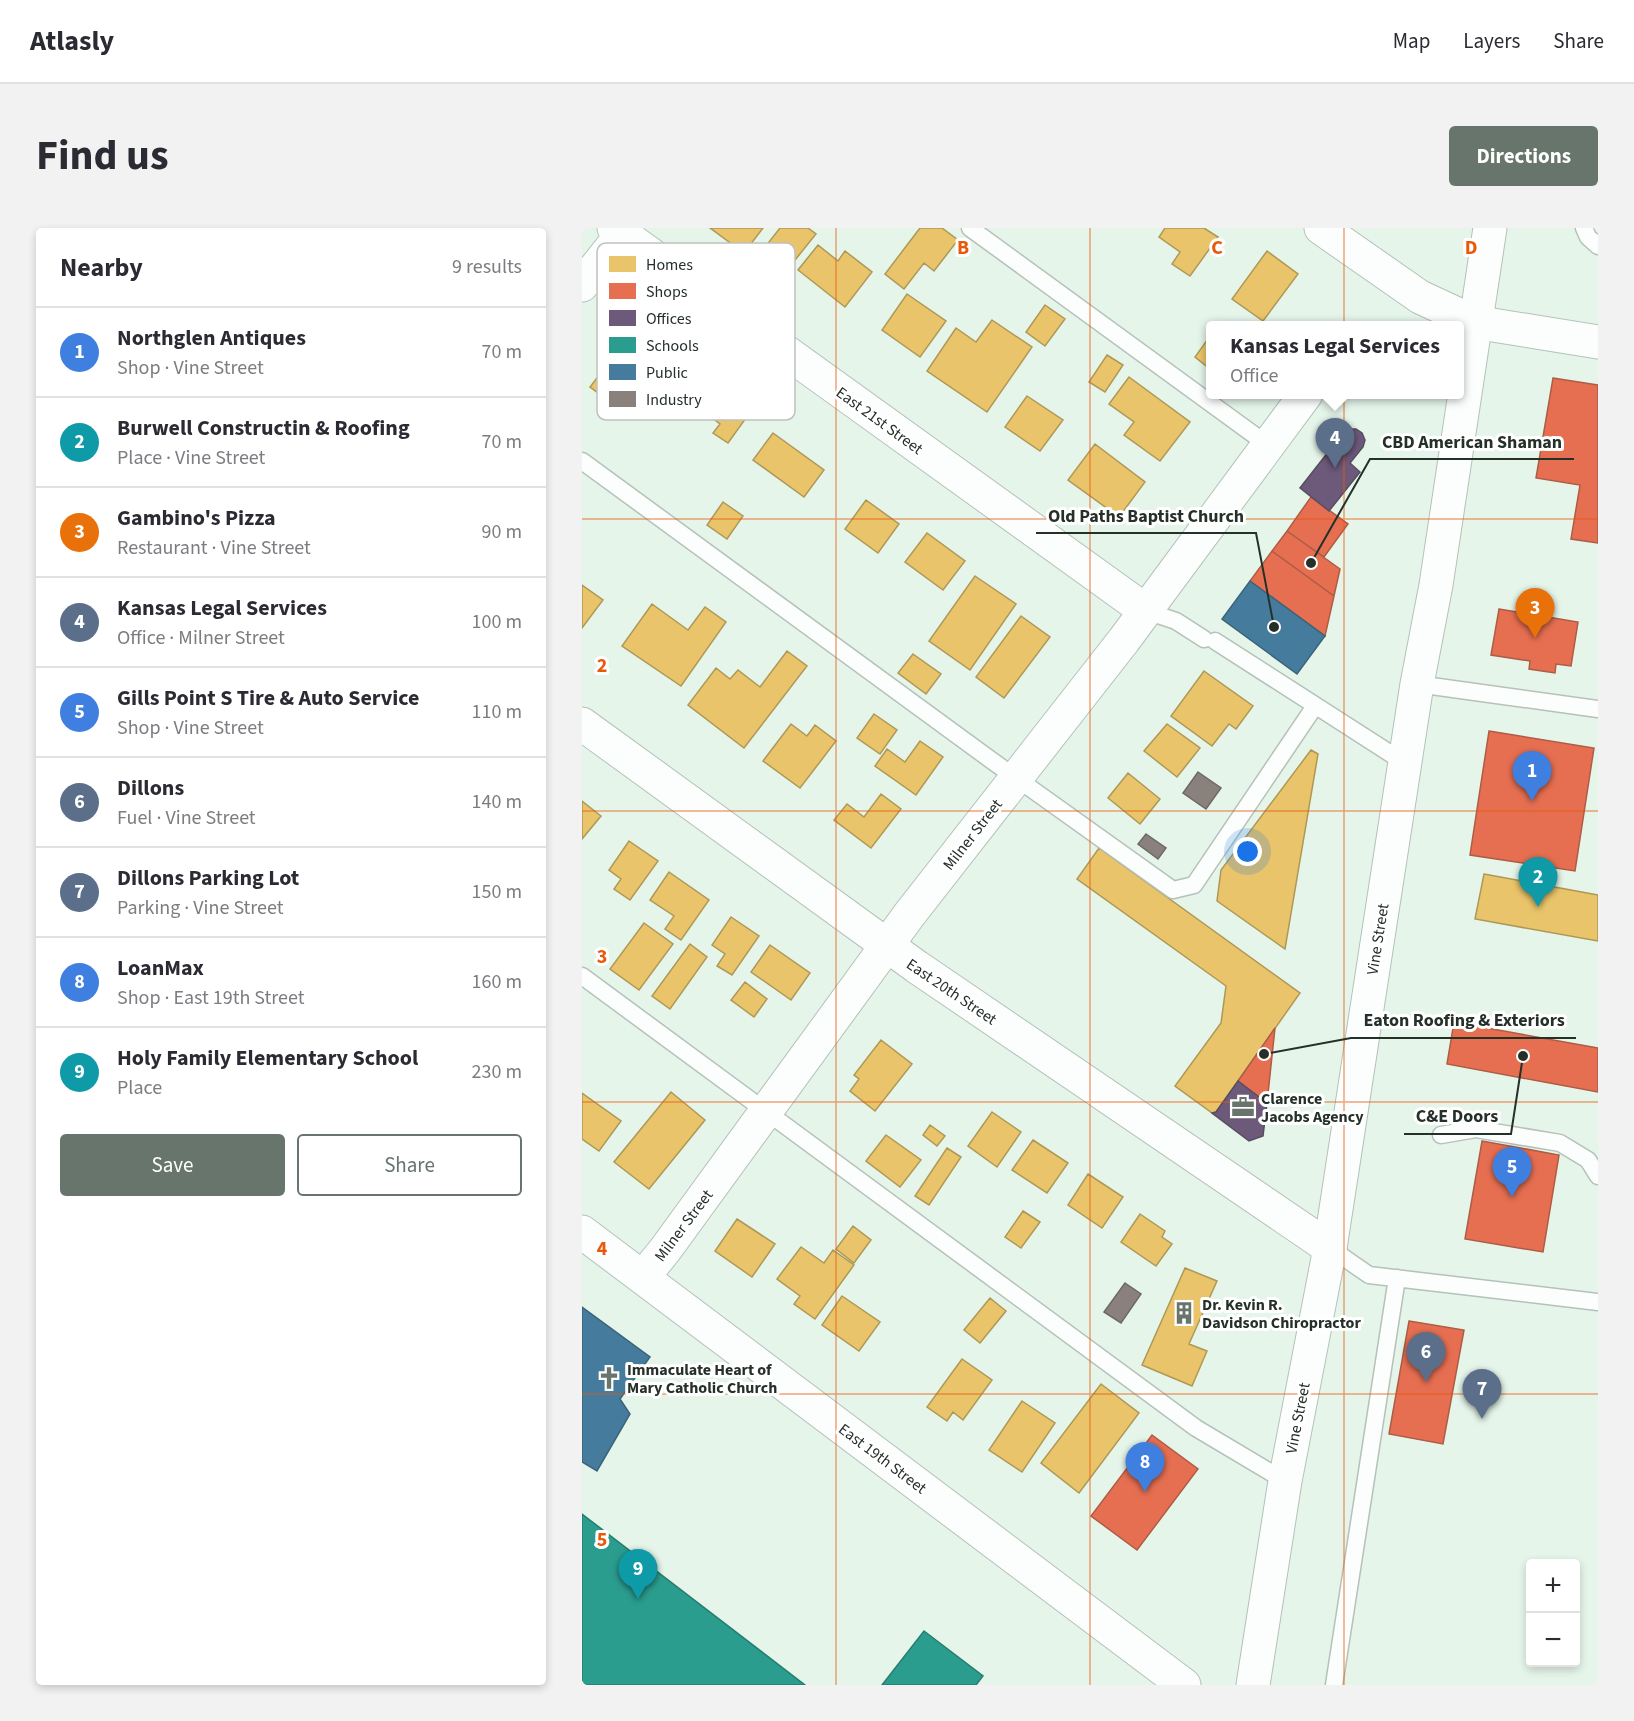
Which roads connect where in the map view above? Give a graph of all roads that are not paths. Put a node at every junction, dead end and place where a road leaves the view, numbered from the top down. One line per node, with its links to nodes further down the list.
1 (970, 228): 17 (lane)
2 (1321, 228): 11 (street)
3 (1490, 228): 11 (street, Vine Street)
4 (1584, 228): 8 (lane)
5 (621, 230): 6 (street); 7 (street, East 21st Street)
6 (612, 243)
7 (639, 243)
8 (1598, 246)
9 (597, 264): 10 (street)
10 (582, 285)
11 (1474, 322): 12 (street); 14 (street, Vine Street)
12 (1598, 342)
13 (795, 356): 19 (street, East 21st Street)
14 (1464, 391)
15 (1302, 399): 17 (street, Milner Street)
16 (1463, 399): 20 (street, Vine Street)
17 (1268, 445): 19 (street, Milner Street)
18 (582, 461): 25 (lane)
19 (1146, 611): 21 (lane); 25 (street, Milner Street)
20 (1417, 684): 22 (lane); 24 (street, Vine Street)
21 (1315, 706): 24 (lane); 25 (lane)
22 (1598, 709)
23 (582, 724): 26 (street, East 20th Street)
24 (1405, 763): 32 (street, Vine Street)
25 (1016, 778): 26 (street, Milner Street)
26 (887, 946): 28 (street, Milner Street); 32 (street, East 20th Street)
27 (582, 976): 28 (lane)
28 (766, 1112): 33 (street, Milner Street); 36 (lane)
29 (1441, 1134): 30 (lane)
30 (1598, 1176)
31 (582, 1232): 33 (street, East 19th Street)
32 (1330, 1248): 34 (lane); 36 (street, Vine Street)
33 (643, 1277): 37 (street, East 19th Street)
34 (1397, 1278): 35 (lane); 39 (lane)
35 (1598, 1302)
36 (1285, 1481): 38 (street, Vine Street)
37 (1184, 1685)
38 (1253, 1685)
39 (1334, 1685)

